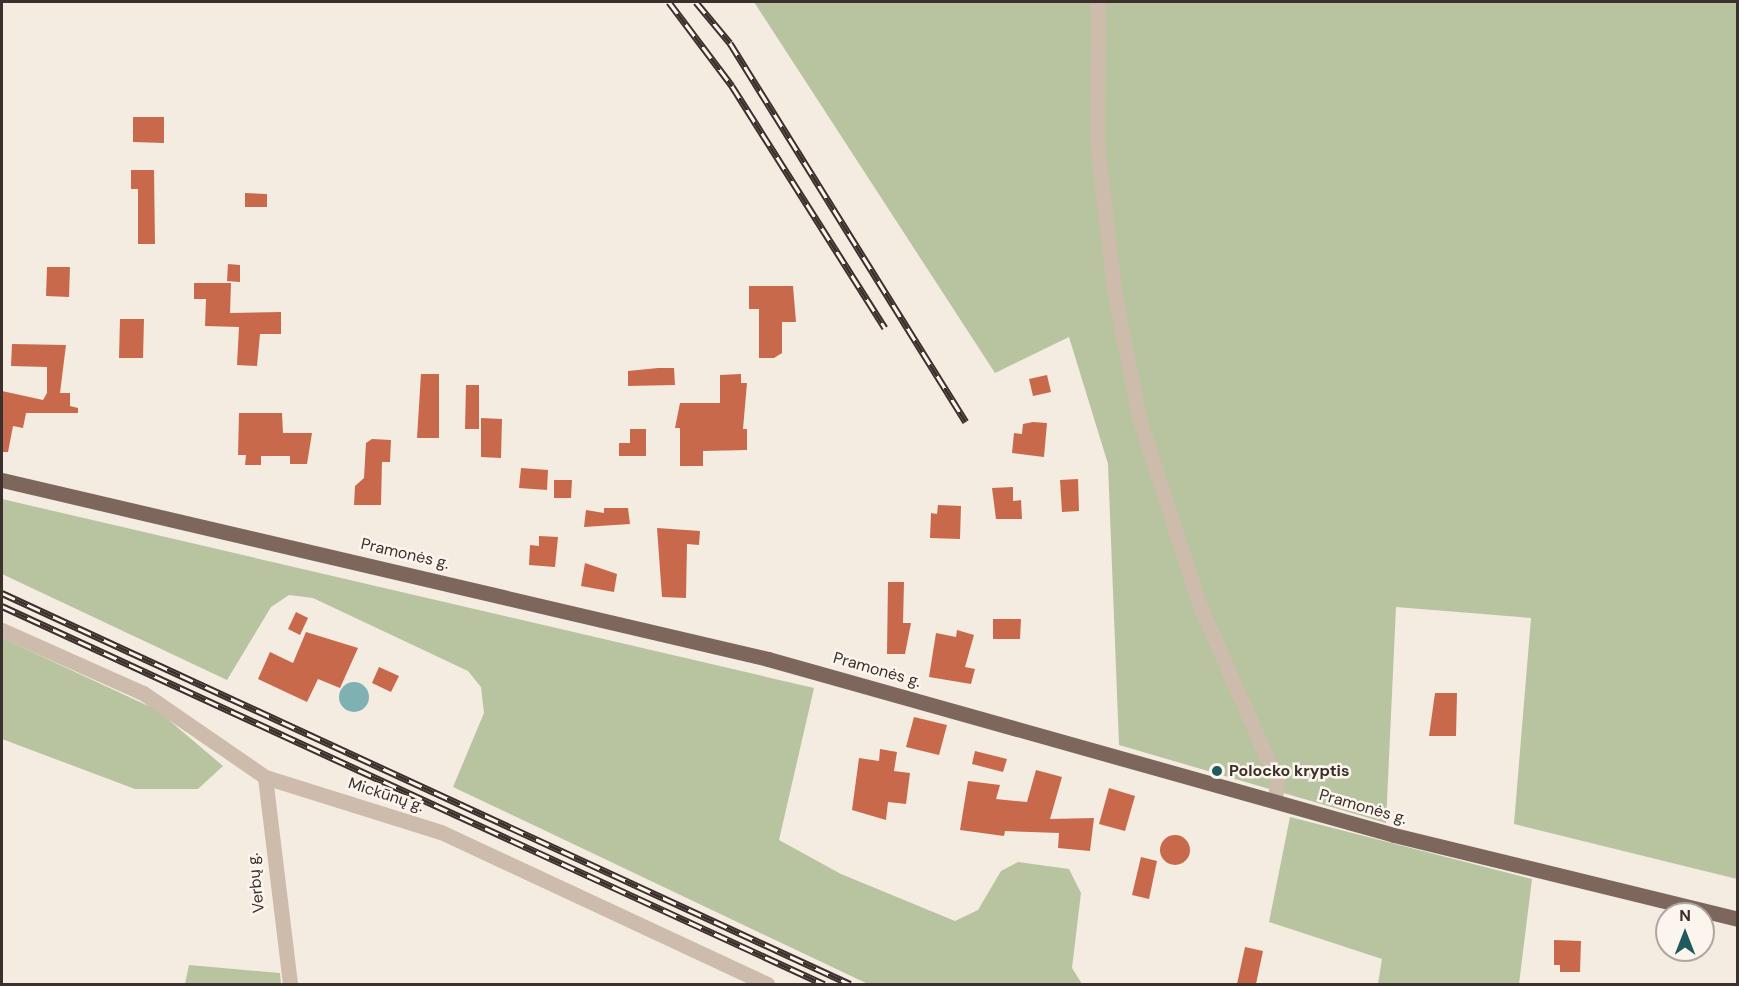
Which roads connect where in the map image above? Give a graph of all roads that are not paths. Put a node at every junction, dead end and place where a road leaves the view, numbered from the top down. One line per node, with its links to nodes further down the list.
1 (1098, 2): 5 (street)
2 (2, 480): 5 (main road, Pramonės g.)
3 (2, 630): 4 (street, Mickūnų g.)
4 (265, 777): 7 (street, Mickūnų g.); 8 (street, Verbų g.)
5 (1275, 801): 6 (main road, Pramonės g.)
6 (1737, 919)
7 (761, 983)
8 (290, 984)

